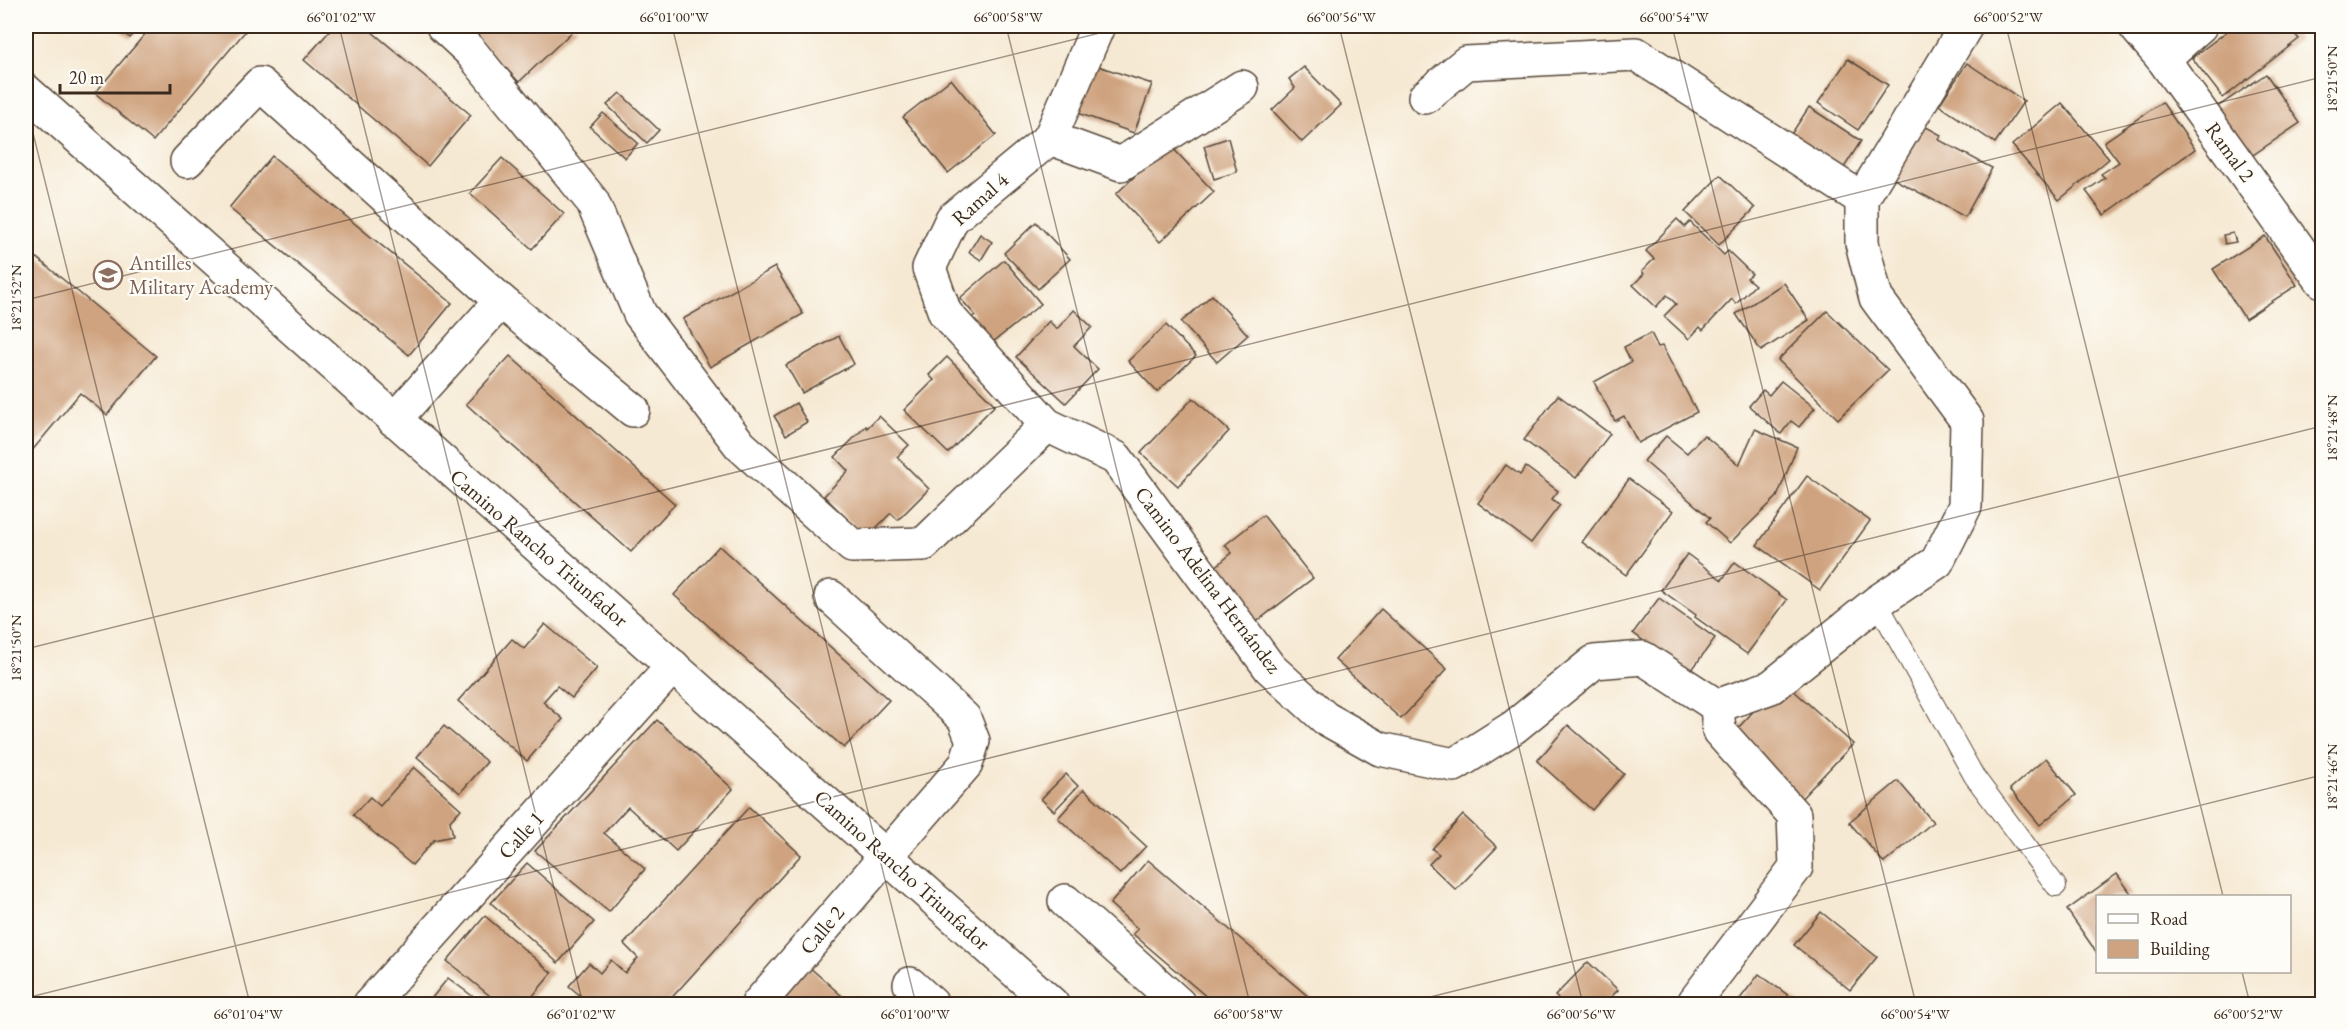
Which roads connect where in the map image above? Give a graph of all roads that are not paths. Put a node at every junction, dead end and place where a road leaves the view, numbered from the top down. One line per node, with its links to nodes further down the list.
1 (443, 26): 17 (street)
2 (1098, 26): 10 (street, Ramal 4)
3 (1966, 26): 12 (street)
4 (2135, 26): 6 (street, Ramal 2)
5 (2200, 26): 6 (street)
6 (2163, 59): 13 (street, Ramal 2)
7 (1242, 87): 10 (street)
8 (26, 91): 16 (street, Camino Rancho Triunfador)
9 (1425, 97): 12 (street)
10 (1050, 138): 17 (street, Ramal 4)
11 (188, 161): 14 (street)
12 (1862, 199): 19 (street)
13 (2322, 281)
14 (501, 301): 15 (street); 16 (street)
15 (633, 410)
16 (394, 420): 20 (street, Camino Rancho Triunfador)
17 (1047, 425): 21 (street, Camino Adelina Hernández)
18 (831, 597): 22 (street, Calle 2)
19 (1877, 602): 21 (street); 23 (lane)
20 (673, 666): 22 (street, Camino Rancho Triunfador); 26 (street, Calle 1)
21 (1717, 706): 25 (street)
22 (885, 855): 27 (street, Calle 2); 28 (street, Camino Rancho Triunfador)
23 (2056, 886)
24 (1065, 901): 29 (street)
25 (1695, 1001)
26 (370, 1005)
27 (758, 1005)
28 (1052, 1005)
29 (1179, 1005)

